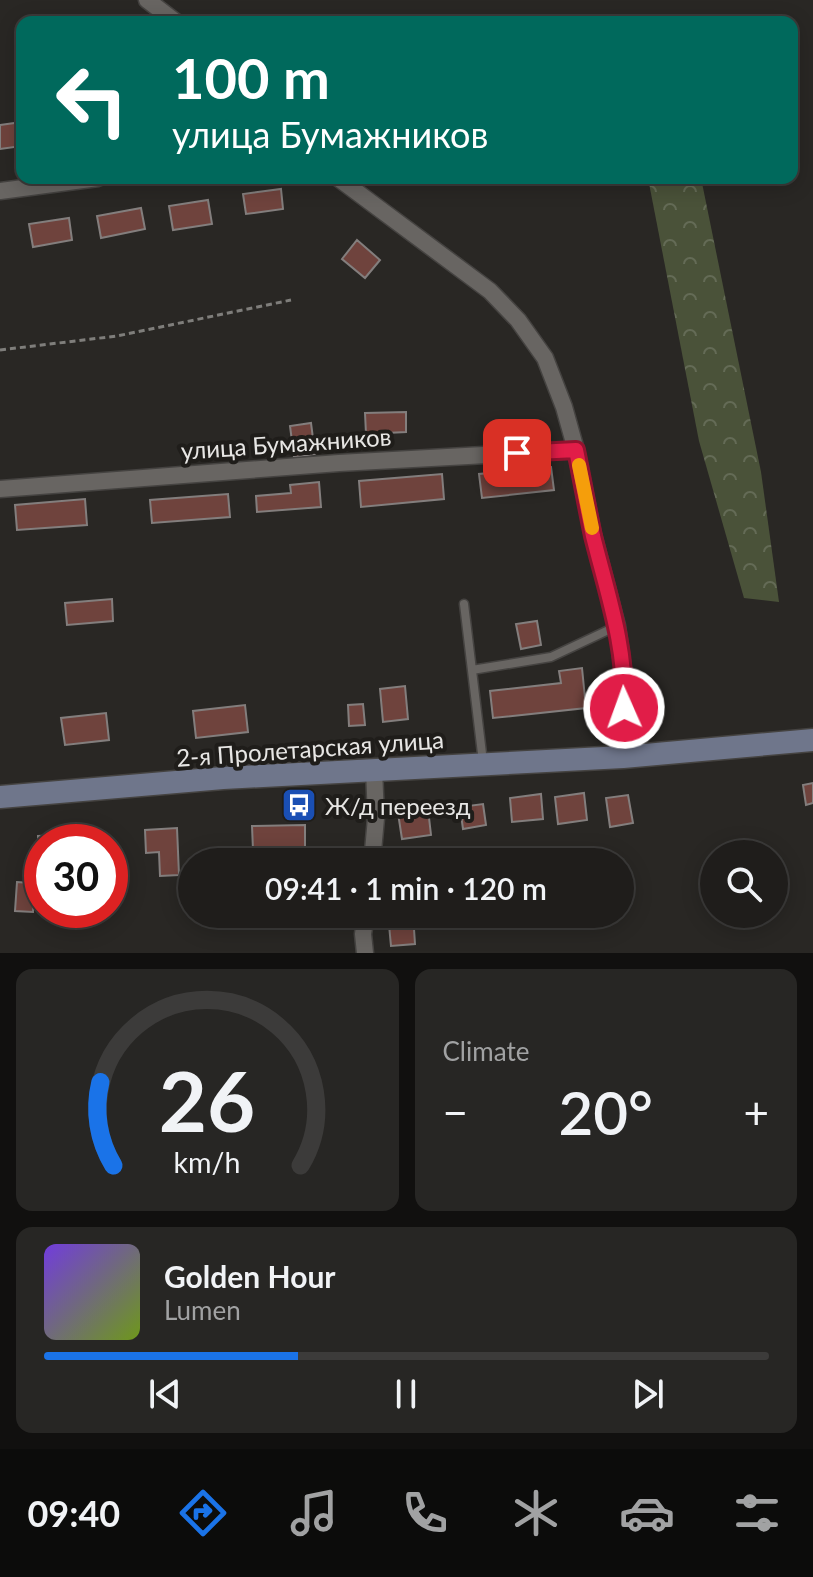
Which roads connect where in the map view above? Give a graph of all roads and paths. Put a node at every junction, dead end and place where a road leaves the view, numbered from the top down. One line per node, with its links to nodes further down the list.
1 (147, 0): 2 (street)
2 (168, 16)
3 (53, 184): 5 (street)
4 (346, 184): 8 (street)
5 (0, 191)
6 (291, 300): 7 (path)
7 (0, 350)
8 (576, 450): 9 (street, улица Бумажников); 11 (street)
9 (0, 489)
10 (464, 604): 12 (lane)
11 (617, 626): 12 (lane); 14 (street)
12 (472, 670): 15 (lane)
13 (813, 740): 14 (main road, 2-я Пролетарская улица)
14 (623, 757): 15 (main road, 2-я Пролетарская улица)
15 (483, 764): 16 (main road, 2-я Пролетарская улица)
16 (374, 769): 17 (main road, 2-я Пролетарская улица); 18 (street)
17 (0, 797)
18 (373, 848)
19 (364, 928): 20 (street)
20 (365, 953)

